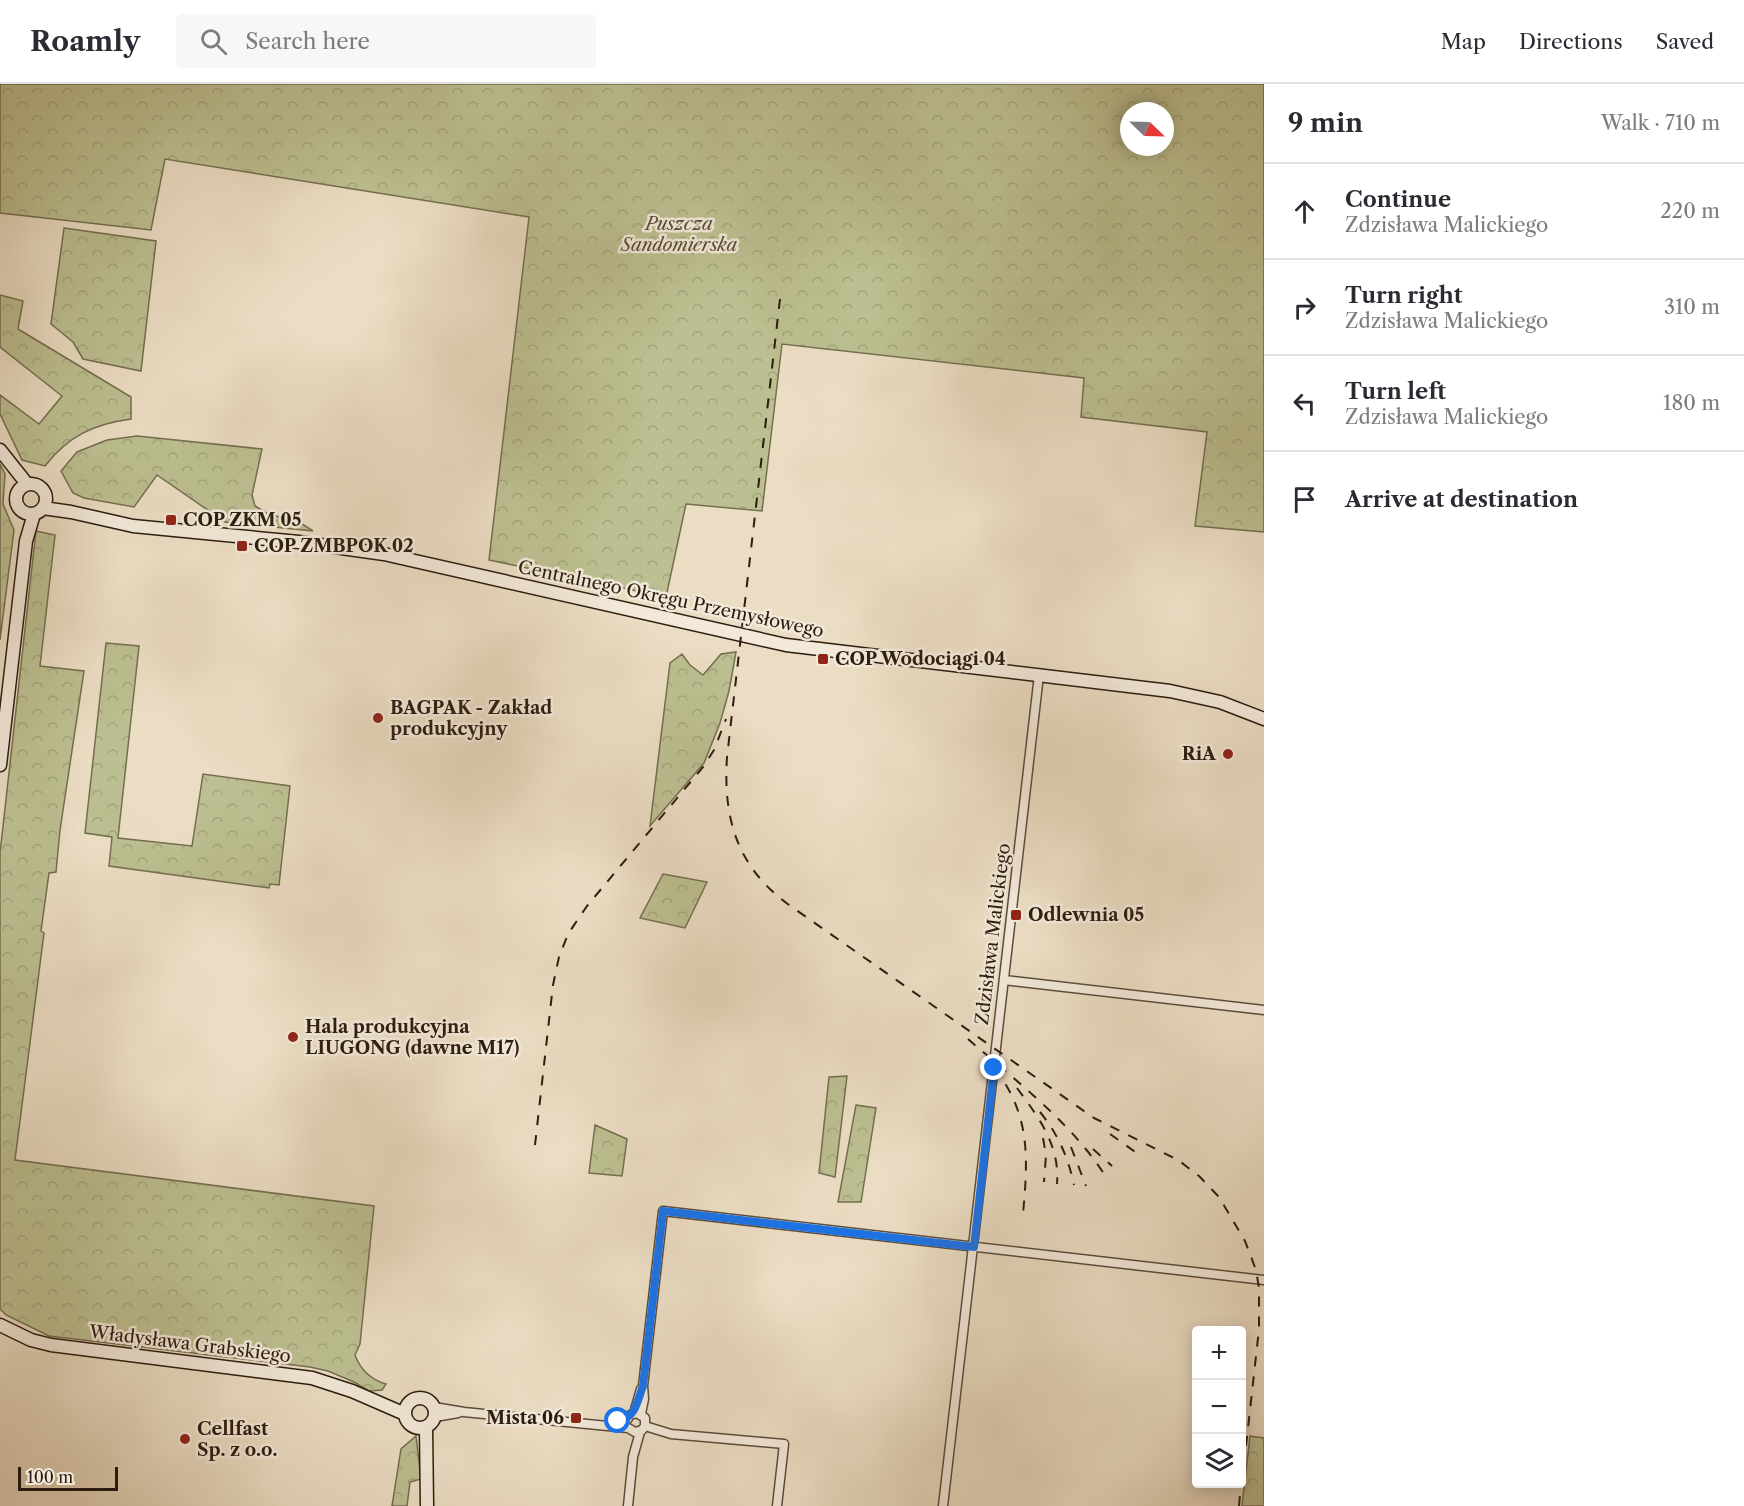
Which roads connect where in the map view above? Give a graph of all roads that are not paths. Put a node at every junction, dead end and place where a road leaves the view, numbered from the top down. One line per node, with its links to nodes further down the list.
1 (0, 450): 2 (street)
2 (23, 486): 3 (street); 3 (street)
3 (37, 508): 4 (street, Centralnego Okręgu Przemysłowego); 6 (street)
4 (1040, 675): 5 (street, Centralnego Okręgu Przemysłowego); 7 (street, Zdzisława Malickiego)
5 (1264, 718)
6 (0, 765)
7 (1004, 980): 8 (street); 9 (street, Zdzisława Malickiego)
8 (1264, 1010)
9 (974, 1247): 10 (street); 14 (street); 20 (street, Zdzisława Malickiego)
10 (1264, 1280)
11 (0, 1324): 12 (street, Władysława Grabskiego)
12 (406, 1409): 13 (street); 15 (street)
13 (434, 1412): 15 (street); 16 (street)
14 (638, 1413): 16 (street); 16 (street)
15 (422, 1427): 17 (street)
16 (634, 1427): 18 (street); 19 (street)
17 (427, 1506)
18 (628, 1506)
19 (777, 1506)
20 (943, 1506)

